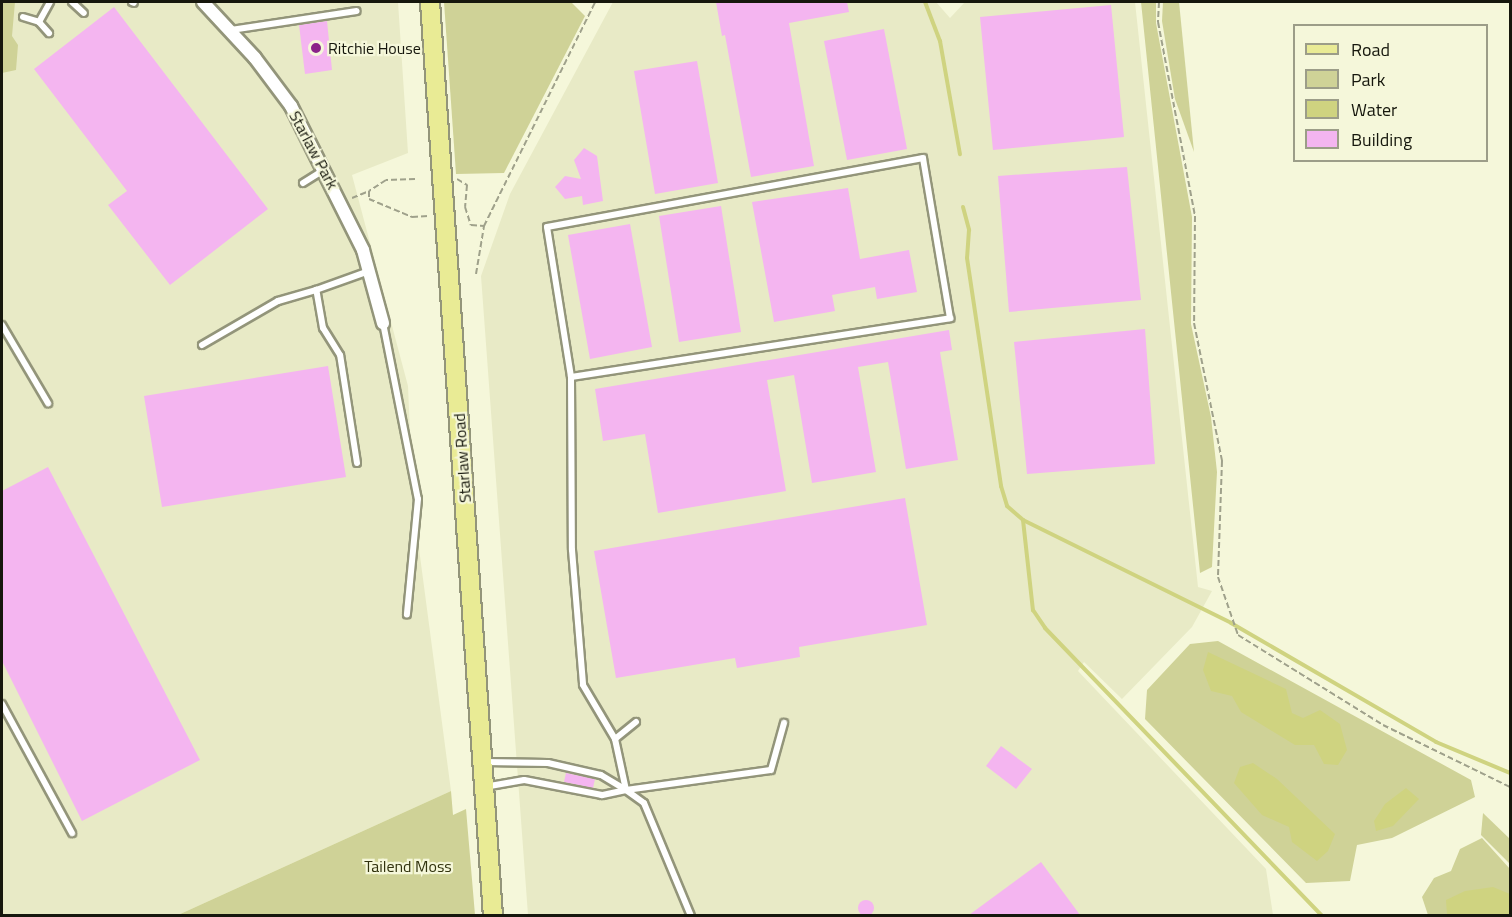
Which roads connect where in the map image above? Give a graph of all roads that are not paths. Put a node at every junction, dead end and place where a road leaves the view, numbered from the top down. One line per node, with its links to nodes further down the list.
1 (50, 2): 8 (lane)
2 (72, 2): 6 (lane)
3 (203, 2): 9 (street, Starlaw Park)
4 (430, 2): 26 (main road, Starlaw Road)
5 (357, 11): 9 (lane)
6 (84, 13)
7 (23, 17): 8 (lane)
8 (39, 22): 10 (lane)
9 (230, 30): 11 (street, Starlaw Park)
10 (49, 33)
11 (325, 170): 12 (lane); 13 (street, Starlaw Park)
12 (303, 183)
13 (369, 271): 14 (lane); 15 (street, Starlaw Park)
14 (316, 290): 17 (lane); 20 (lane)
15 (383, 323): 21 (lane)
16 (2, 326): 19 (lane)
17 (202, 345)
18 (571, 377): 18 (lane); 25 (lane)
19 (48, 403)
20 (357, 463)
21 (406, 614)
22 (2, 704): 29 (lane)
23 (636, 722): 25 (lane)
24 (784, 723): 28 (lane)
25 (615, 739): 28 (lane)
26 (481, 762): 27 (main road, Starlaw Road); 28 (lane)
27 (483, 788): 28 (lane); 30 (main road, Starlaw Road)
28 (626, 790): 31 (lane)
29 (72, 833)
30 (493, 915)
31 (691, 915)

